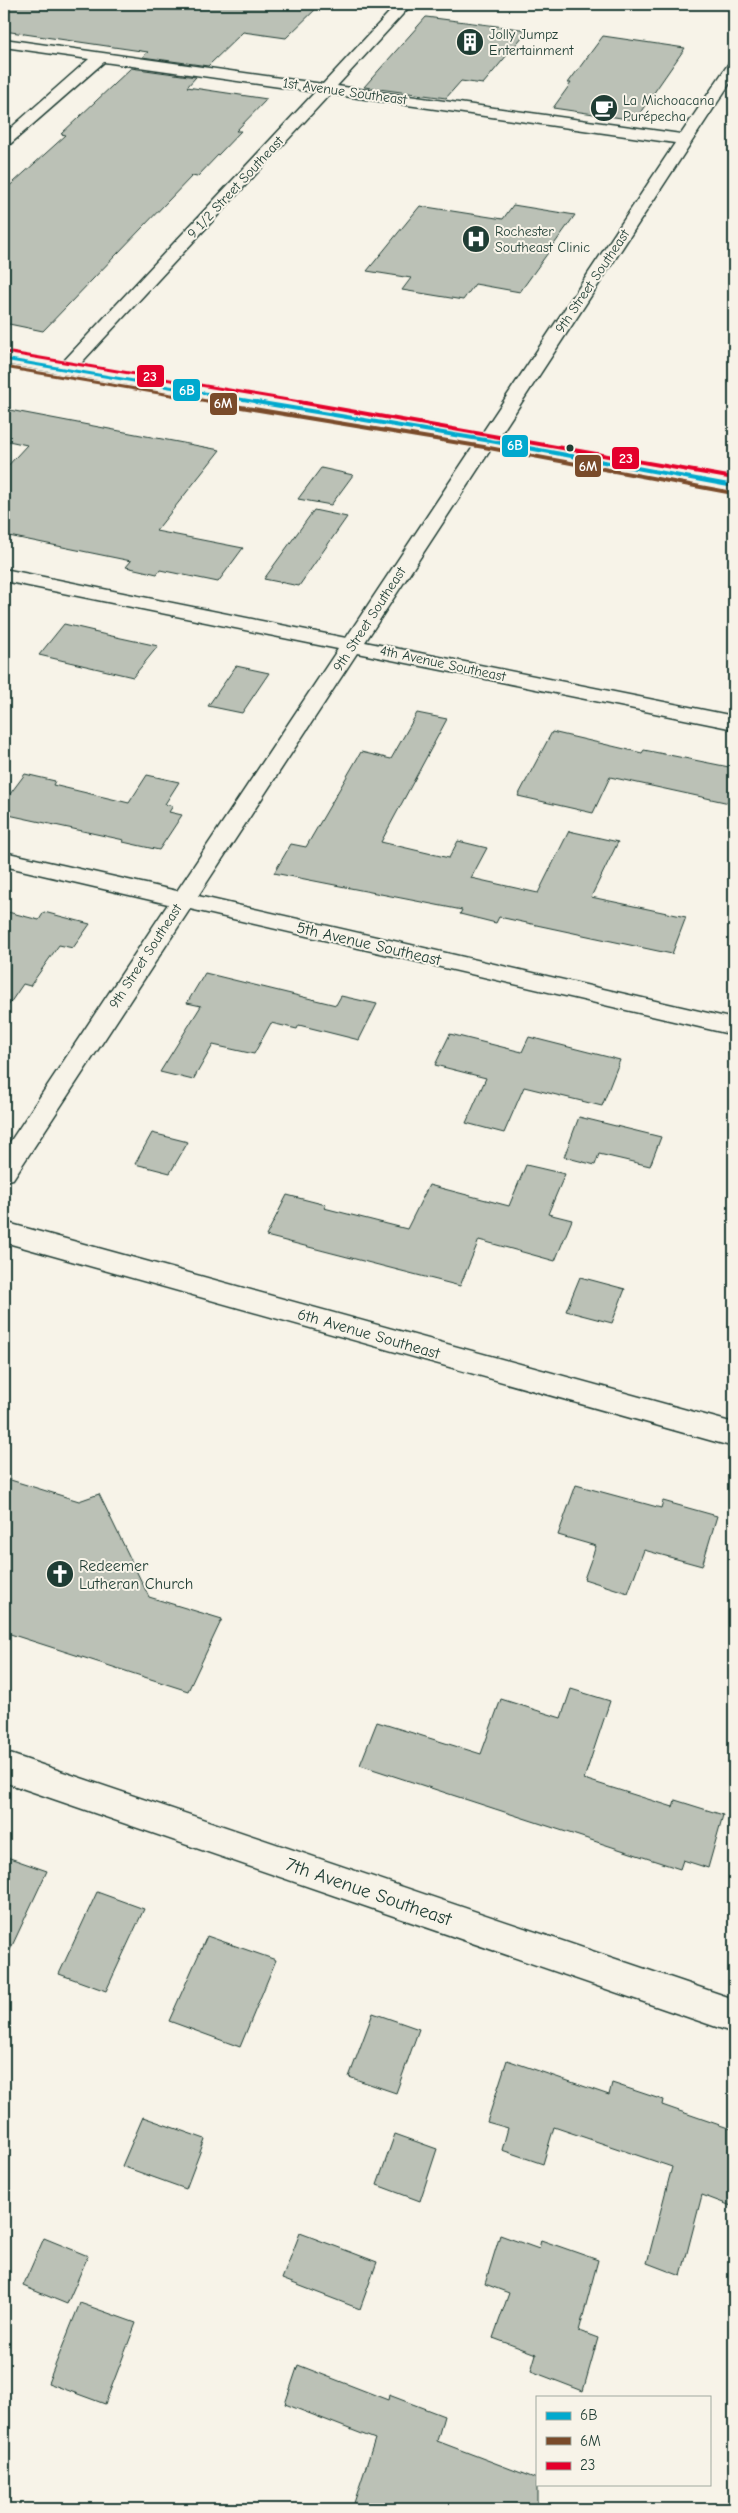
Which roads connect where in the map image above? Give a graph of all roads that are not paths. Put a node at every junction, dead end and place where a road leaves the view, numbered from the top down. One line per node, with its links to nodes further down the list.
1 (405, 4): 5 (street, 9 1/2 Street Southeast)
2 (4, 42): 3 (street, 1st Avenue Southeast)
3 (100, 57): 5 (street, 1st Avenue Southeast); 7 (street)
4 (734, 66): 6 (street, 9th Street Southeast)
5 (326, 89): 6 (street, 1st Avenue Southeast); 9 (street, 9 1/2 Street Southeast)
6 (687, 140): 10 (street, 9th Street Southeast)
7 (4, 142)
8 (4, 359): 9 (street)
9 (65, 370): 10 (street)
10 (486, 440): 11 (street); 13 (street, 9th Street Southeast)
11 (734, 486)
12 (4, 575): 13 (street, 4th Avenue Southeast)
13 (353, 644): 14 (street, 4th Avenue Southeast); 16 (street, 9th Street Southeast)
14 (734, 723)
15 (4, 859): 16 (street, 5th Avenue Southeast)
16 (182, 900): 17 (street, 5th Avenue Southeast); 18 (street, 9th Street Southeast)
17 (734, 1027)
18 (4, 1172)
19 (4, 1232): 20 (street, 6th Avenue Southeast)
20 (734, 1435)
21 (4, 1767): 22 (street, 7th Avenue Southeast)
22 (734, 2016)

